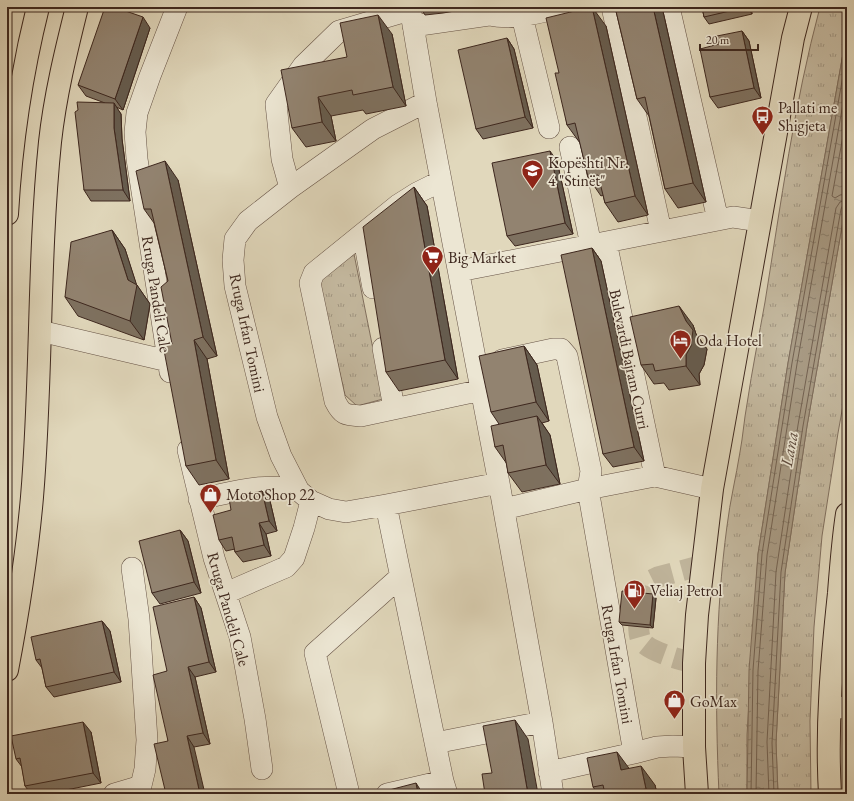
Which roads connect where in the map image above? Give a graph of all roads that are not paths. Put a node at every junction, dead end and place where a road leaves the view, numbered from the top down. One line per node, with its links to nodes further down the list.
1 (38, 7): 15 (main road)
2 (77, 7): 23 (main road)
3 (177, 7): 25 (street, Rruga Pandeli Cale)
4 (563, 7): 9 (street)
5 (612, 7): 18 (street)
6 (669, 7): 16 (street)
7 (799, 8): 17 (main road)
8 (411, 15): 9 (street); 10 (street); 14 (street)
9 (522, 16): 11 (street)
10 (426, 102): 13 (street); 14 (street, Rruga Irfan Tomini)
11 (549, 128)
12 (570, 147): 20 (street, Bulevardi Bajram Curri)
13 (441, 182): 19 (street); 21 (street)
14 (290, 188): 35 (street, Rruga Irfan Tomini)
15 (7, 214)
16 (718, 220): 17 (street); 18 (street)
17 (760, 221): 34 (main road)
18 (661, 231): 20 (street)
19 (363, 234): 22 (street); 29 (street)
20 (598, 243): 21 (street); 31 (street, Bulevardi Bajram Curri)
21 (459, 270): 26 (street)
22 (377, 310)
23 (40, 331): 25 (street); 43 (main road)
24 (381, 332): 29 (street)
25 (168, 361): 28 (street, Rruga Pandeli Cale)
26 (477, 366): 27 (street); 33 (street, Rruga Irfan Tomini)
27 (482, 390): 29 (street); 32 (street)
28 (174, 391)
29 (394, 408)
30 (183, 430): 36 (street, Rruga Pandeli Cale)
31 (655, 476): 33 (street); 34 (street)
32 (499, 482): 37 (street); 38 (street)
33 (588, 489): 38 (street); 48 (street, Rruga Irfan Tomini)
34 (712, 489): 47 (main road)
35 (305, 496): 36 (street); 37 (street); 42 (street)
36 (199, 499): 42 (street, Rruga Pandeli Cale)
37 (386, 505): 41 (street)
38 (504, 509): 45 (street)
39 (847, 514): 44 (main road)
40 (132, 568): 52 (street)
41 (400, 577): 46 (street); 54 (street)
42 (226, 593): 49 (street, Rruga Pandeli Cale)
43 (7, 670)
44 (838, 707): 58 (main road)
45 (542, 722): 46 (street); 50 (street)
46 (435, 743): 51 (street)
47 (694, 747): 48 (street); 57 (main road)
48 (634, 753): 50 (street)
49 (262, 769)
50 (549, 772): 56 (street)
51 (445, 788): 55 (street)
52 (140, 790): 53 (street)
53 (114, 794)
54 (349, 794)
55 (387, 794)
56 (552, 794)
57 (696, 794)
58 (830, 794)

